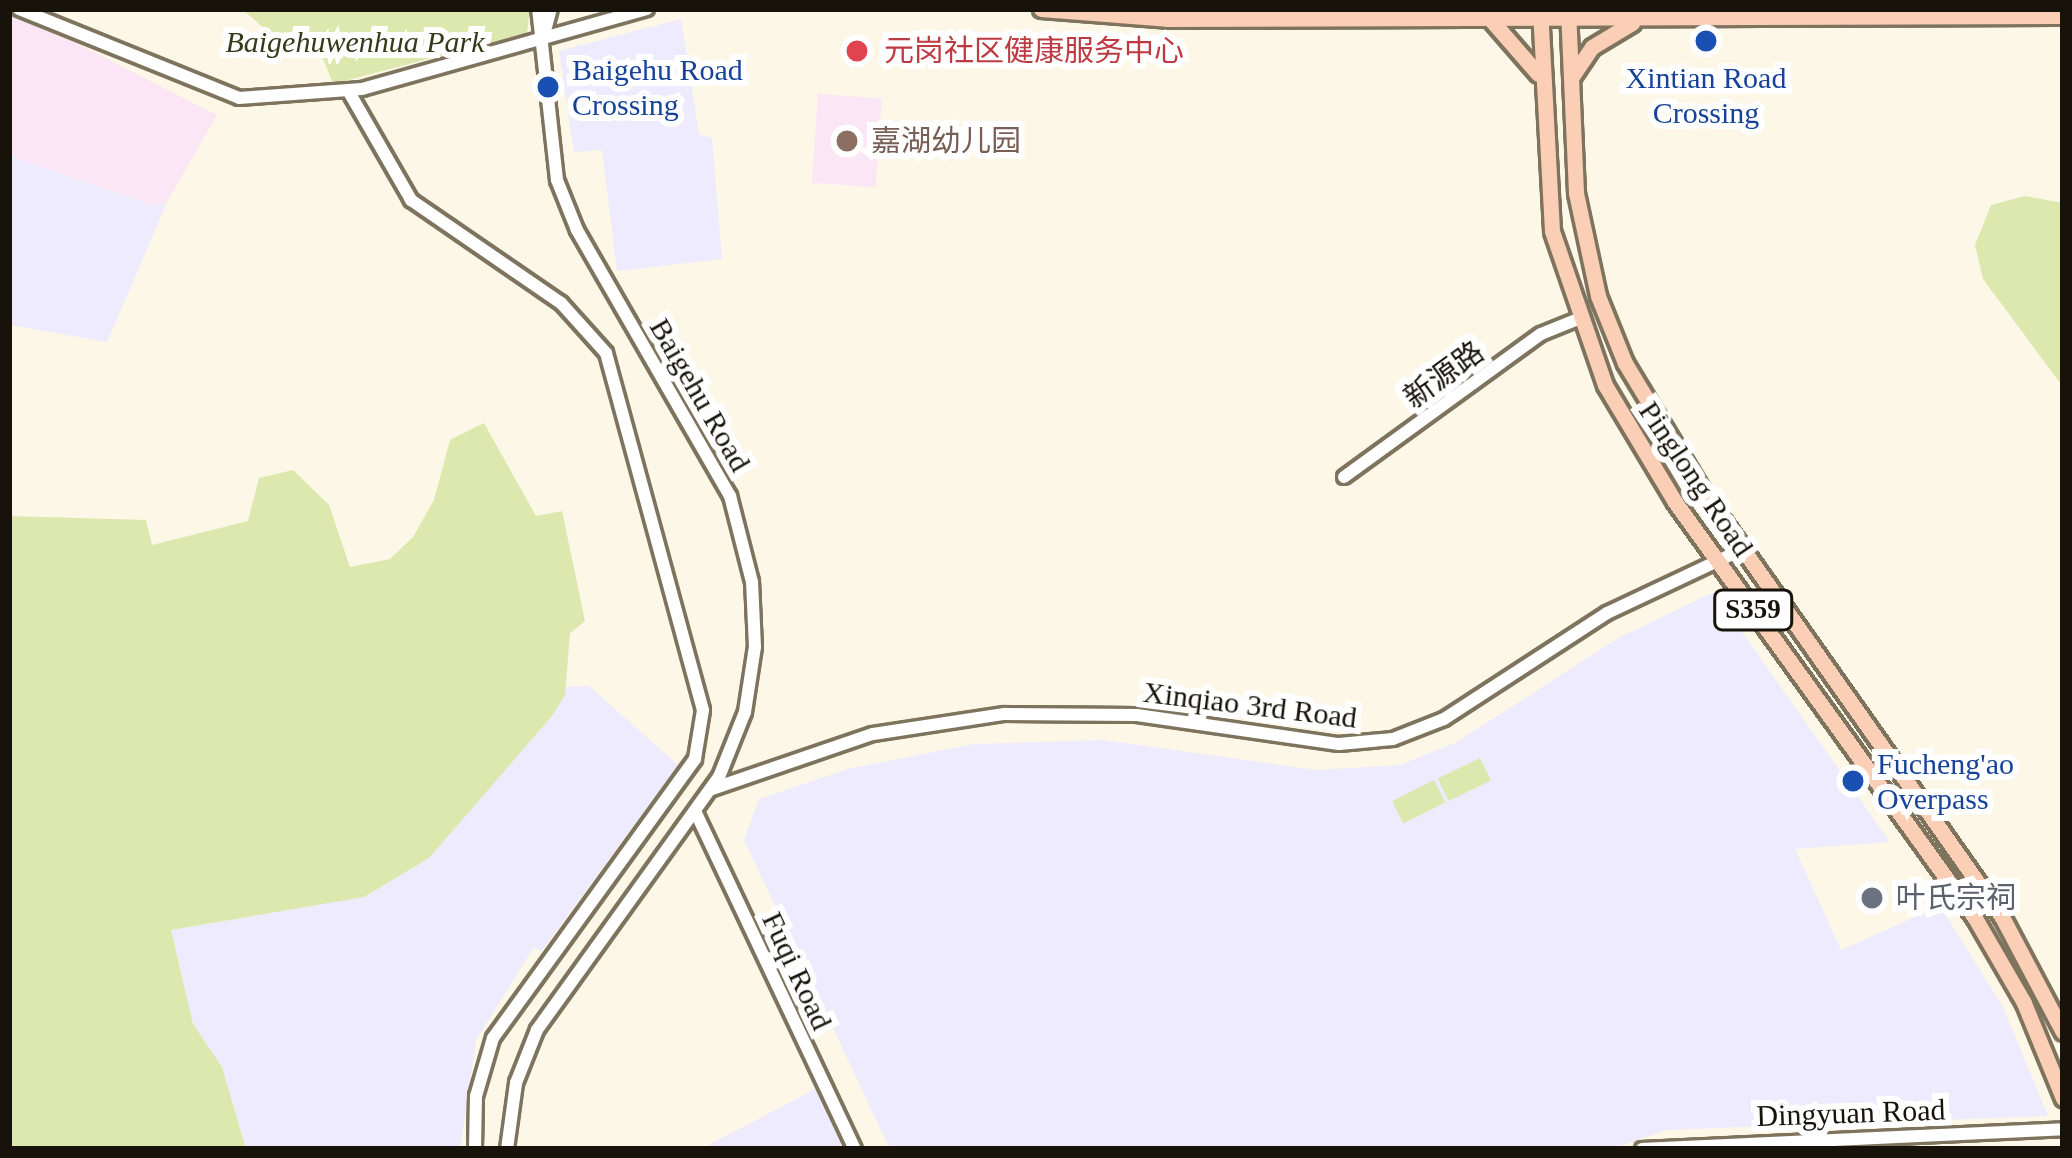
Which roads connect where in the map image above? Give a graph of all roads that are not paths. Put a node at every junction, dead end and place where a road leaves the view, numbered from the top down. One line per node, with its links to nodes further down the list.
1 (19, 9): 13 (street)
2 (538, 9): 11 (street, Baigehu Road)
3 (551, 9): 11 (street, Baigehu Road)
4 (647, 9): 11 (street)
5 (1041, 9): 10 (main road)
6 (1540, 14): 7 (main road); 10 (main road); 12 (main road, Pinglong Road / S359)
7 (1568, 14): 9 (main road); 14 (main road, Pinglong Road / S359)
8 (2063, 16): 9 (main road)
9 (1646, 19): 14 (main road)
10 (1490, 20): 12 (main road)
11 (541, 43): 13 (street); 19 (street, Baigehu Road)
12 (1540, 84): 15 (main road, Pinglong Road / S359)
13 (349, 92): 24 (street)
14 (1568, 92): 17 (main road, Pinglong Road / S359)
15 (1576, 320): 16 (street, 新源路); 18 (main road, Pinglong Road / S359)
16 (1343, 477)
17 (1743, 549): 18 (street, Xinqiao 3rd Road); 21 (main road, Pinglong Road / S359)
18 (1717, 561): 19 (street, Xinqiao 3rd Road); 22 (main road, Pinglong Road / S359)
19 (712, 789): 20 (street, Baigehu Road)
20 (696, 813): 25 (street, Baigehu Road); 26 (street, Fuqi Road)
21 (2063, 1032)
22 (2063, 1098)
23 (2063, 1129): 27 (street, Dingyuan Road)
24 (475, 1149)
25 (507, 1149)
26 (854, 1149)
27 (1642, 1149)

